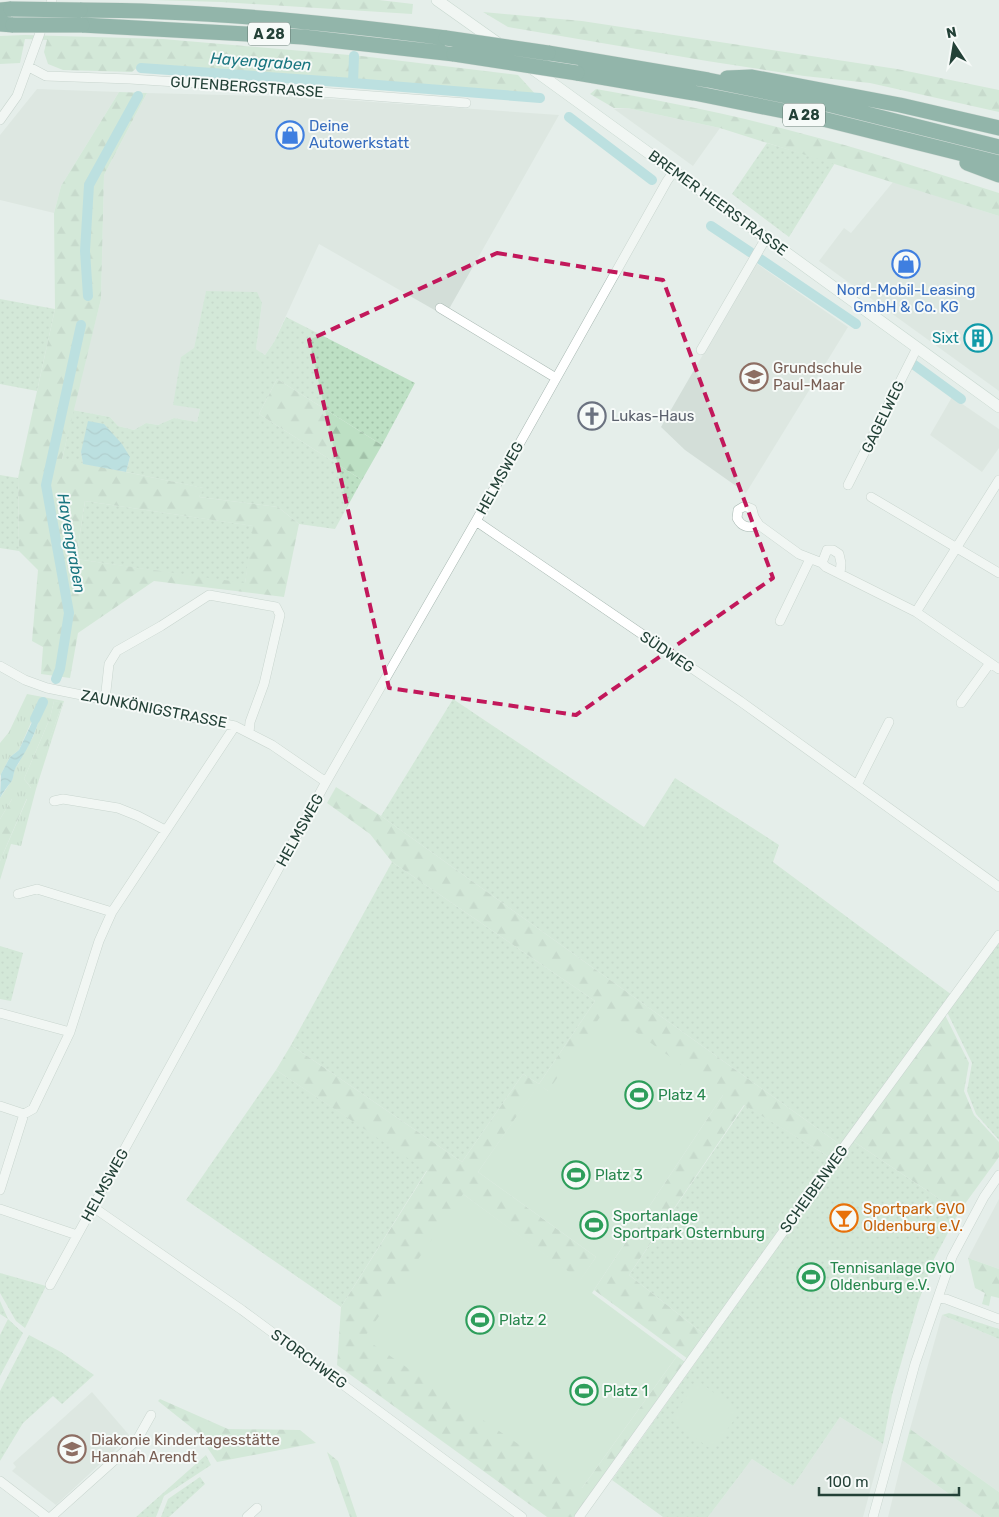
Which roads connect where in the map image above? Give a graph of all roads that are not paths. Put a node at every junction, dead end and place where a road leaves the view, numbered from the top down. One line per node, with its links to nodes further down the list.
1 (52, 0): 5 (street)
2 (439, 0): 13 (street, BREMER HEERSTRASSE)
3 (6, 17): 4 (highway, A 28, bridge)
4 (81, 17): 6 (highway, A 28, bridge); 10 (highway, A 28, bridge)
5 (29, 67): 7 (street, GUTENBERGSTRASSE); 8 (street)
6 (708, 80): 9 (highway); 11 (highway, A 28)
7 (466, 103)
8 (0, 120)
9 (999, 128)
10 (912, 140): 12 (highway, A 28); 14 (highway)
11 (999, 147)
12 (999, 163)
13 (674, 172): 15 (street, BREMER HEERSTRASSE); 19 (street, HELMSWEG)
14 (999, 175)
15 (766, 238): 17 (street, BREMER HEERSTRASSE); 18 (street)
16 (440, 308): 19 (street)
17 (917, 348): 20 (street, BREMER HEERSTRASSE); 22 (street, GAGELWEG)
18 (701, 350)
19 (556, 378): 24 (street, HELMSWEG)
20 (999, 407)
21 (999, 480): 26 (street)
22 (848, 485)
23 (871, 497): 26 (street)
24 (476, 522): 41 (street, HELMSWEG); 42 (street, SÜDWEG)
25 (759, 525): 27 (street)
26 (957, 547): 29 (street); 31 (street)
27 (810, 560): 28 (street); 32 (street)
28 (822, 563): 30 (street); 30 (street)
29 (999, 573)
30 (840, 574): 31 (street)
31 (916, 612): 33 (street)
32 (780, 621)
33 (990, 663): 35 (street); 37 (street)
34 (0, 666): 36 (street, ZAUNKÖNIGSTRASSE)
35 (999, 669)
36 (105, 700): 39 (street, ZAUNKÖNIGSTRASSE); 40 (street)
37 (961, 703)
38 (888, 722): 42 (street)
39 (235, 726): 40 (street, ZAUNKÖNIGSTRASSE); 44 (street)
40 (248, 733): 41 (street, ZAUNKÖNIGSTRASSE)
41 (326, 782): 55 (street, HELMSWEG)
42 (857, 785): 45 (street, SÜDWEG)
43 (54, 802): 44 (street)
44 (165, 830): 47 (street)
45 (999, 887)
46 (18, 894): 47 (street)
47 (112, 912): 50 (street)
48 (999, 935): 68 (street, SCHEIBENWEG)
49 (0, 1013): 50 (street)
50 (70, 1032): 52 (street)
51 (0, 1106): 52 (street)
52 (24, 1114): 54 (street)
53 (999, 1175): 59 (street)
54 (0, 1190)
55 (93, 1207): 57 (street, HELMSWEG); 67 (street, STORCHWEG)
56 (0, 1209): 57 (street)
57 (77, 1235): 58 (street, HELMSWEG)
58 (50, 1285)
59 (938, 1298): 60 (street); 69 (street)
60 (999, 1319)
61 (151, 1415): 65 (street)
62 (0, 1481): 64 (street)
63 (257, 1508): 66 (street)
64 (47, 1517)
65 (51, 1517)
66 (248, 1517)
67 (522, 1517)
68 (580, 1517)
69 (873, 1517)

